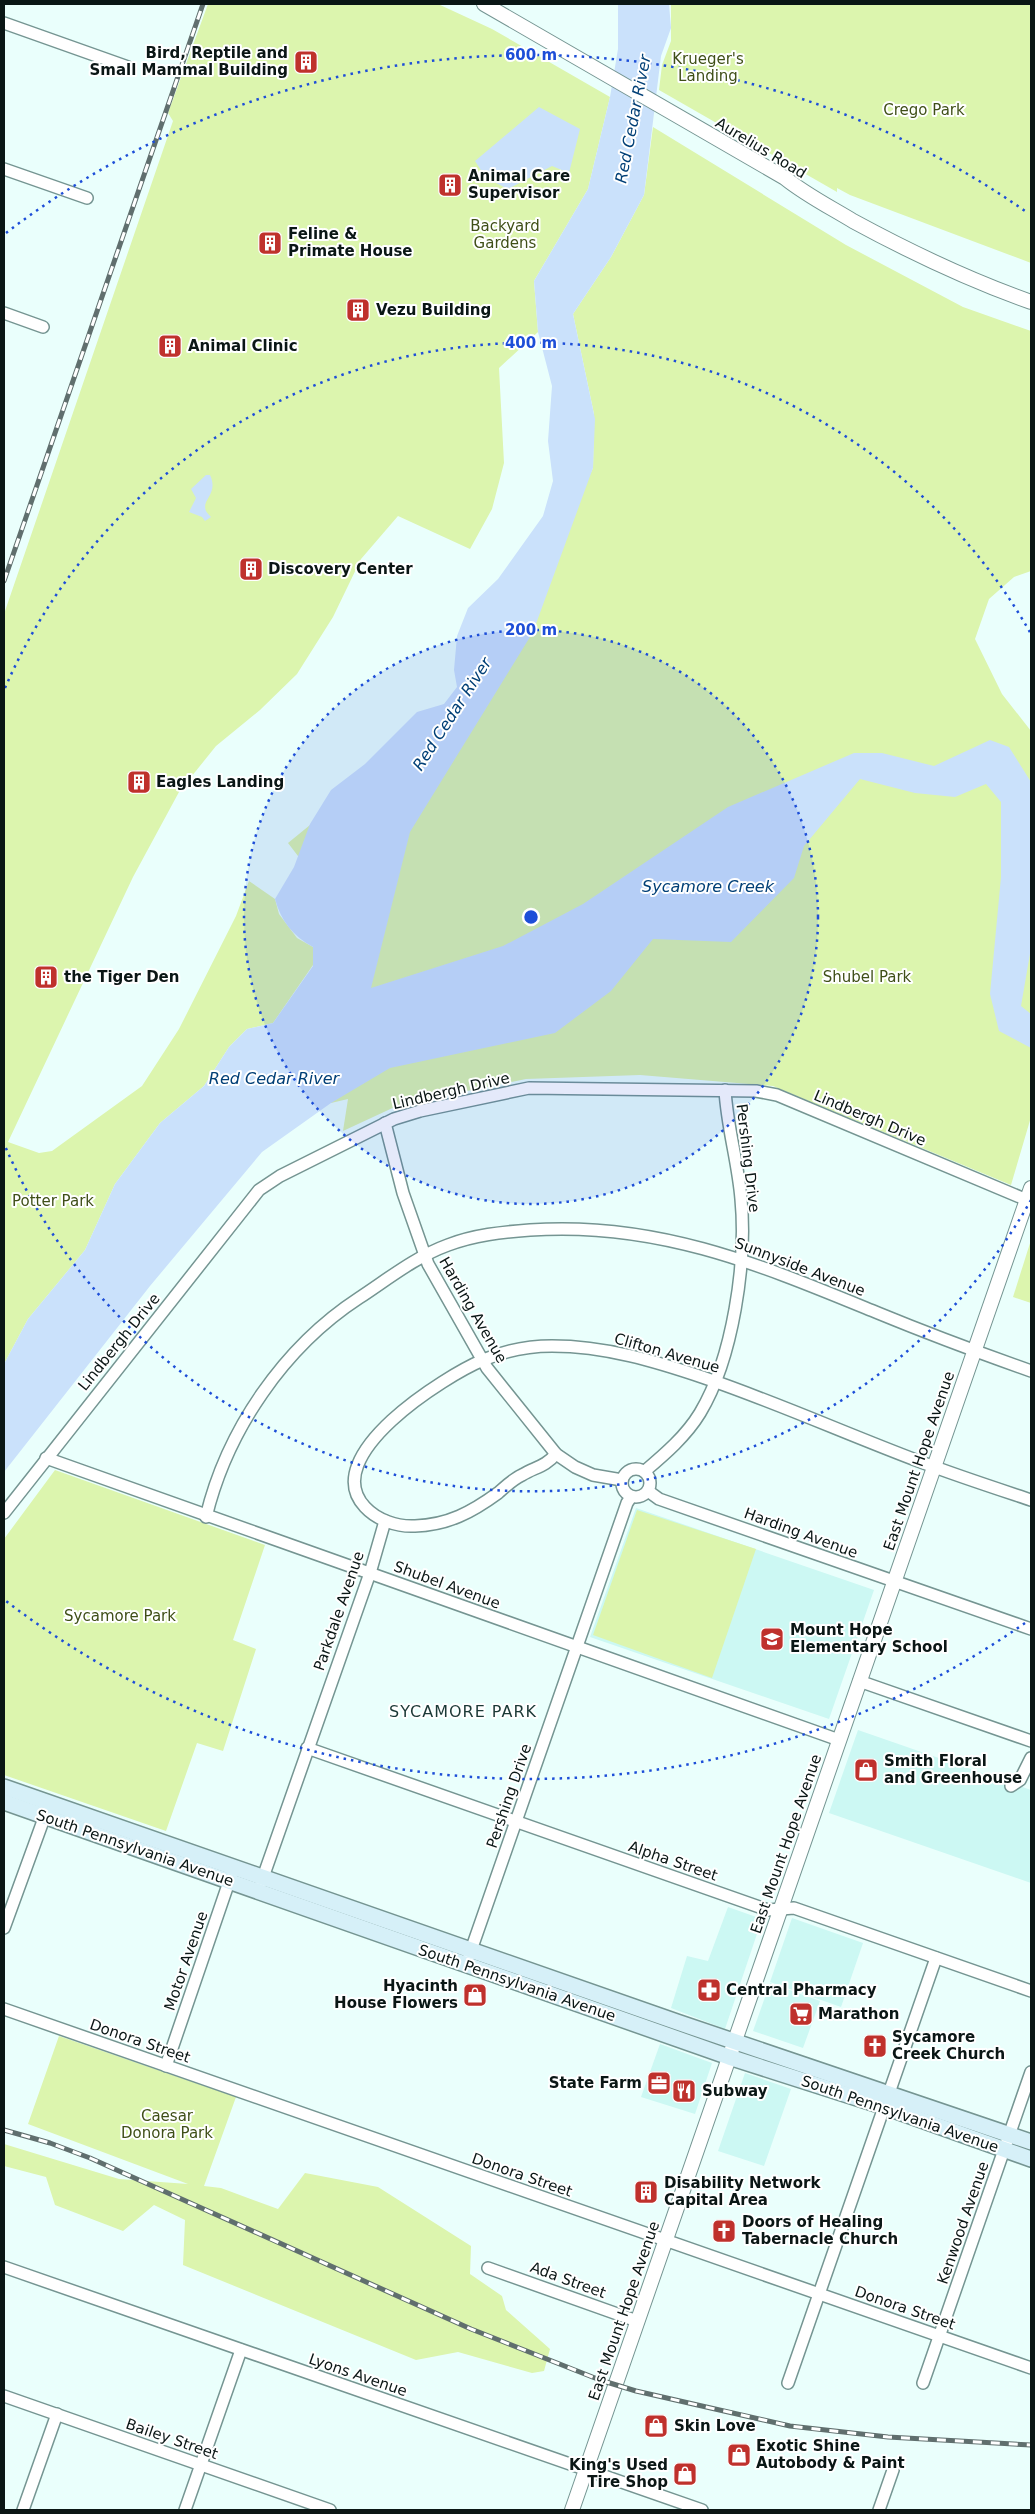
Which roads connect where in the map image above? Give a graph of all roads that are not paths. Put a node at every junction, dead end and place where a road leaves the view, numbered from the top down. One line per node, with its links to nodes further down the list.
1 (484, 4): 6 (street, Aurelius Road)
2 (4, 23): 3 (street)
3 (128, 67)
4 (4, 169): 5 (street)
5 (86, 198)
6 (1031, 302)
7 (4, 314): 8 (street)
8 (43, 327)
9 (724, 1090): 10 (street, Lindbergh Drive); 11 (street, Lindbergh Drive); 13 (street, Pershing Drive)
10 (385, 1123): 12 (street, Harding Avenue); 19 (street, Lindbergh Drive)
11 (1029, 1194): 14 (street, East Mount Hope Avenue)
12 (424, 1254): 13 (street, Sunnyside Avenue); 15 (street, Harding Avenue); 27 (street, Sunnyside Avenue)
13 (740, 1259): 14 (street, Sunnyside Avenue); 17 (street, Pershing Drive)
14 (974, 1351): 16 (street, Sunnyside Avenue); 20 (street, East Mount Hope Avenue)
15 (482, 1360): 17 (street, Clifton Avenue); 18 (street, Harding Avenue); 28 (street, Clifton Avenue)
16 (1031, 1371)
17 (714, 1381): 20 (street, Clifton Avenue); 21 (street, Pershing Drive)
18 (556, 1454): 22 (street, Harding Avenue); 28 (street)
19 (46, 1458): 26 (street, Lindbergh Drive); 27 (street, Shubel Avenue)
20 (934, 1467): 25 (street, Clifton Avenue); 30 (street, East Mount Hope Avenue)
21 (645, 1471): 22 (street); 23 (street)
22 (622, 1480): 24 (street)
23 (648, 1491): 24 (street); 30 (street, Harding Avenue)
24 (631, 1496): 32 (street, Pershing Drive)
25 (1031, 1500)
26 (4, 1513)
27 (206, 1517): 29 (street, Shubel Avenue)
28 (385, 1521): 29 (street, Parkdale Avenue)
29 (370, 1573): 32 (street, Shubel Avenue); 36 (street, Parkdale Avenue)
30 (894, 1581): 31 (street, Harding Avenue); 33 (street, East Mount Hope Avenue)
31 (1031, 1629)
32 (577, 1647): 34 (street, Shubel Avenue); 42 (street, Pershing Drive)
33 (859, 1681): 34 (street, East Mount Hope Avenue); 35 (street)
34 (839, 1740): 47 (street, East Mount Hope Avenue)
35 (1031, 1741)
36 (307, 1748): 42 (street, Alpha Street); 44 (street, Parkdale Avenue)
37 (1031, 1758): 38 (street)
38 (1012, 1786)
39 (4, 1787): 41 (main road, South Pennsylvania Avenue)
40 (4, 1802): 41 (main road, South Pennsylvania Avenue)
41 (47, 1809): 43 (main road, South Pennsylvania Avenue); 45 (main road, South Pennsylvania Avenue); 48 (street)
42 (516, 1822): 47 (street, Alpha Street); 49 (street, Pershing Drive)
43 (234, 1867): 44 (main road, South Pennsylvania Avenue); 45 (street, Motor Avenue)
44 (262, 1877): 46 (street, Parkdale Avenue); 49 (main road, South Pennsylvania Avenue)
45 (229, 1882): 46 (main road, South Pennsylvania Avenue); 56 (street, Motor Avenue)
46 (258, 1892): 51 (main road, South Pennsylvania Avenue)
47 (781, 1909): 50 (street, Alpha Street); 54 (street, East Mount Hope Avenue)
48 (4, 1928)
49 (471, 1950): 51 (street, Pershing Drive); 54 (main road, South Pennsylvania Avenue)
50 (936, 1958): 52 (street, Alpha Street); 58 (street)
51 (466, 1965): 55 (main road, South Pennsylvania Avenue)
52 (1031, 1991)
53 (4, 2009): 56 (street, Donora Street)
54 (734, 2042): 55 (street, East Mount Hope Avenue); 58 (main road, South Pennsylvania Avenue)
55 (729, 2057): 58 (main road, South Pennsylvania Avenue); 63 (street, East Mount Hope Avenue)
56 (166, 2066): 63 (street, Donora Street)
57 (1031, 2072): 59 (street, Kenwood Avenue)
58 (888, 2100): 59 (main road, South Pennsylvania Avenue); 61 (main road, South Pennsylvania Avenue); 66 (street)
59 (1010, 2135): 60 (main road, South Pennsylvania Avenue); 61 (street, Kenwood Avenue)
60 (1031, 2142)
61 (1004, 2149): 62 (main road, South Pennsylvania Avenue); 68 (street, Kenwood Avenue)
62 (1031, 2158)
63 (665, 2240): 66 (street, Donora Street); 67 (street, East Mount Hope Avenue)
64 (4, 2267): 69 (street, Lyons Avenue)
65 (488, 2268): 67 (street, Ada Street)
66 (819, 2294): 68 (street, Donora Street); 71 (street)
67 (638, 2321): 76 (street, East Mount Hope Avenue)
68 (939, 2336): 70 (street, Donora Street); 72 (street, Kenwood Avenue)
69 (241, 2350): 75 (street); 76 (street, Lyons Avenue)
70 (1031, 2368)
71 (788, 2383)
72 (922, 2383)
73 (4, 2396): 74 (street, Bailey Street)
74 (57, 2414): 75 (street, Bailey Street); 78 (street)
75 (201, 2465): 79 (street); 80 (street, Bailey Street)
76 (586, 2470): 81 (street, East Mount Hope Avenue); 82 (street, Lyons Avenue)
77 (893, 2470): 83 (street)
78 (23, 2510)
79 (185, 2510)
80 (330, 2510)
81 (572, 2510)
82 (702, 2510)
83 (879, 2510)

